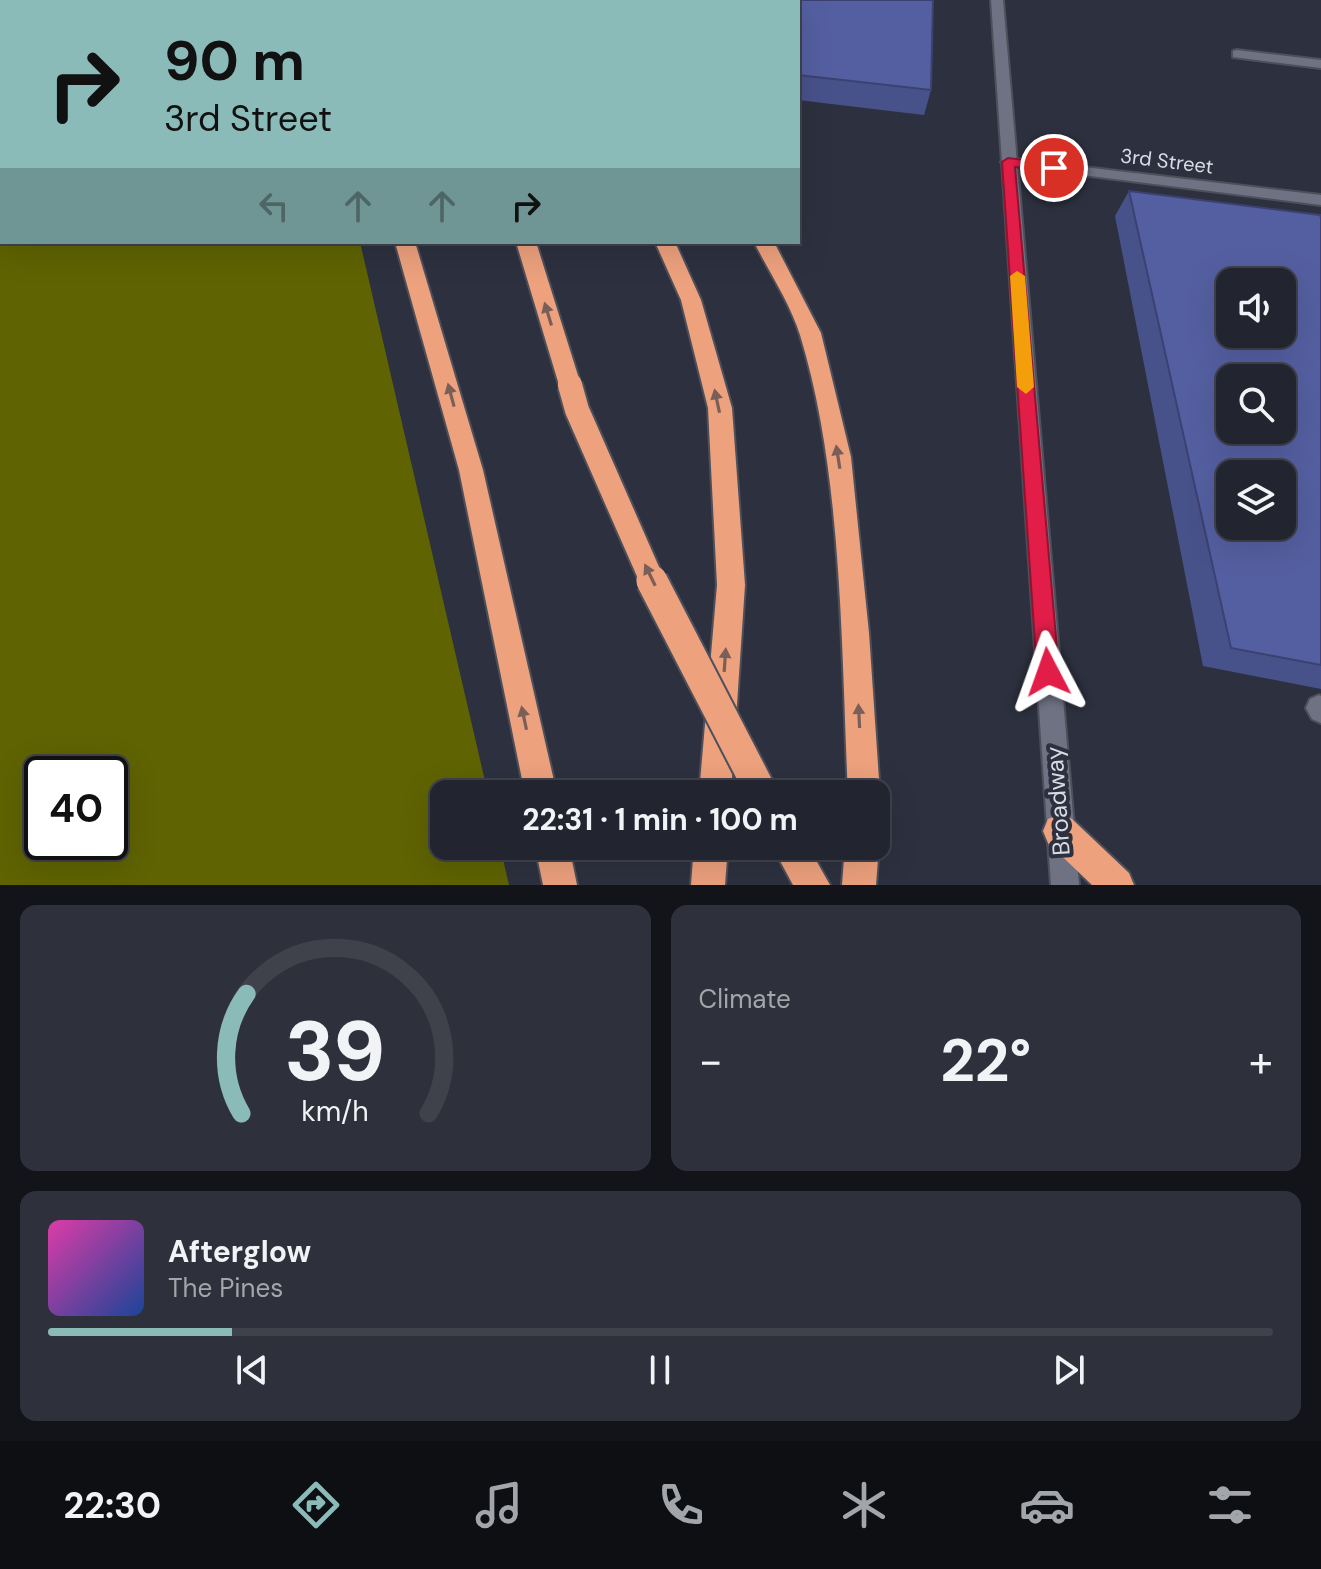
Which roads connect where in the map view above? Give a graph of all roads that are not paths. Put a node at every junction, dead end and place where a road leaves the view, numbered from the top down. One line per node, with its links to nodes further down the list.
1 (997, 0): 4 (street, Broadway)
2 (1237, 54): 3 (street)
3 (1321, 64)
4 (1008, 162): 5 (street, 3rd Street); 14 (street, Broadway)
5 (1321, 200)
6 (406, 244): 10 (highway, one-way to 6)
7 (527, 244): 12 (highway, one-way to 7, bridge)
8 (666, 244): 11 (highway, one-way to 8)
9 (765, 244): 13 (highway, one-way to 9)
10 (538, 780)
11 (716, 780)
12 (755, 780)
13 (863, 780)
14 (1060, 831): 23 (street, Broadway); 24 (highway)
15 (555, 860): 19 (highway)
16 (710, 860): 20 (highway)
17 (798, 860): 21 (highway)
18 (861, 860): 22 (highway)
19 (560, 885)
20 (708, 885)
21 (813, 885)
22 (859, 885)
23 (1065, 885)
24 (1117, 885)

